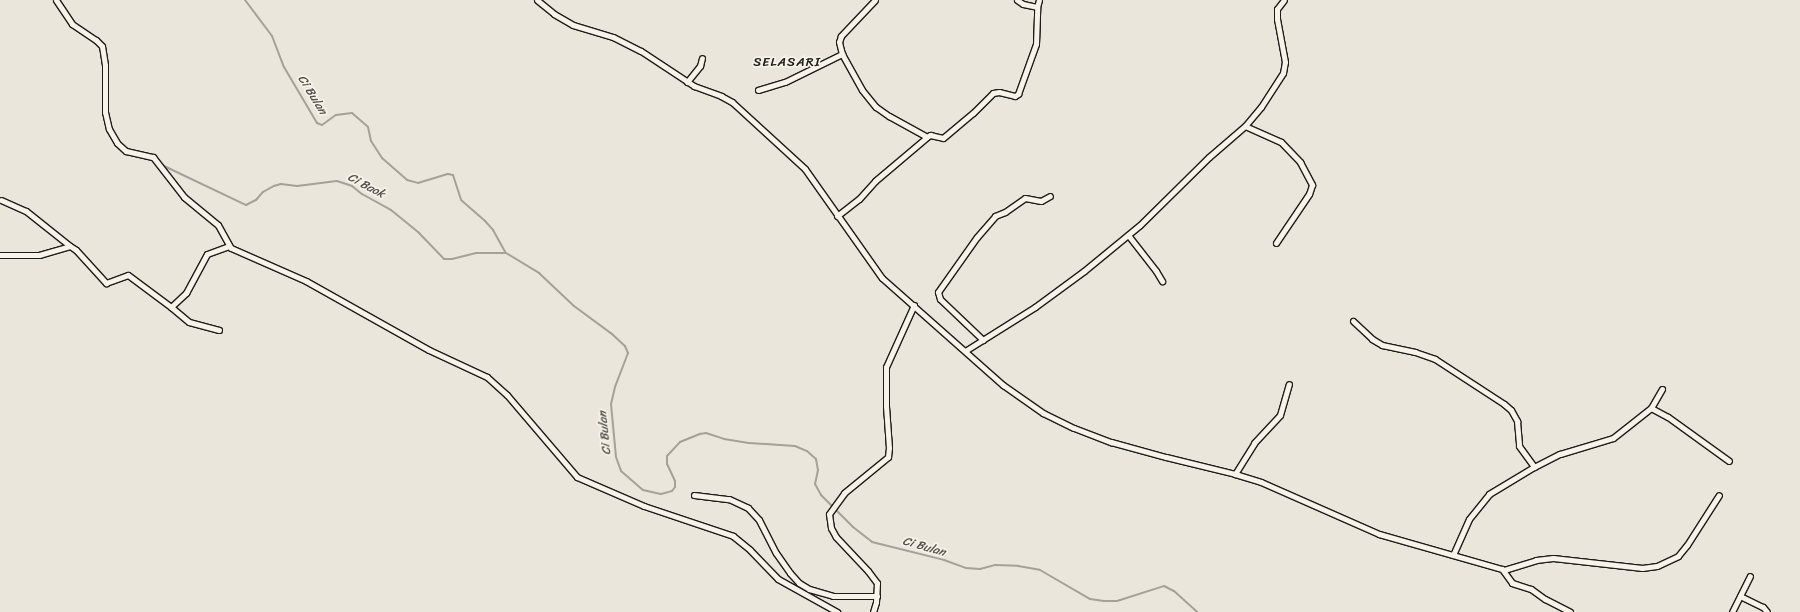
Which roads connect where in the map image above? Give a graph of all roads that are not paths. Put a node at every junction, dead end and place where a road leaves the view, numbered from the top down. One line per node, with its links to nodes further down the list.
1 (56, 0): 20 (street)
2 (537, 0): 10 (street)
3 (875, 0): 8 (street)
4 (1017, 0): 7 (street)
5 (1039, 0): 7 (street)
6 (1284, 0): 12 (street)
7 (1037, 7): 13 (street)
8 (842, 54): 11 (street); 13 (street)
9 (702, 58): 10 (street)
10 (688, 82): 16 (street)
11 (758, 90)
12 (1245, 126): 17 (street); 18 (street)
13 (927, 137): 16 (street)
14 (1050, 196): 27 (street)
15 (1, 200): 19 (street)
16 (837, 216): 23 (street)
17 (1128, 235): 22 (street); 27 (street)
18 (1276, 243)
19 (70, 246): 21 (street); 24 (street)
20 (229, 246): 24 (street); 42 (street)
21 (0, 254)
22 (1162, 281)
23 (914, 305): 28 (street); 40 (street)
24 (171, 307): 26 (street)
25 (1353, 321): 33 (street)
26 (219, 330)
27 (983, 340): 28 (street)
28 (965, 351): 34 (street)
29 (1289, 384): 34 (street)
30 (1662, 389): 31 (street)
31 (1651, 408): 32 (street); 33 (street)
32 (1729, 461)
33 (1534, 467): 37 (street)
34 (1235, 474): 37 (street)
35 (694, 495): 40 (street)
36 (1719, 495): 38 (street)
37 (1453, 555): 38 (street)
38 (1504, 570): 44 (street)
39 (1750, 576): 41 (street)
40 (877, 596): 43 (street)
41 (1740, 596): 45 (street); 46 (street)
42 (838, 612)
43 (873, 612)
44 (1570, 612)
45 (1732, 612)
46 (1767, 612)

